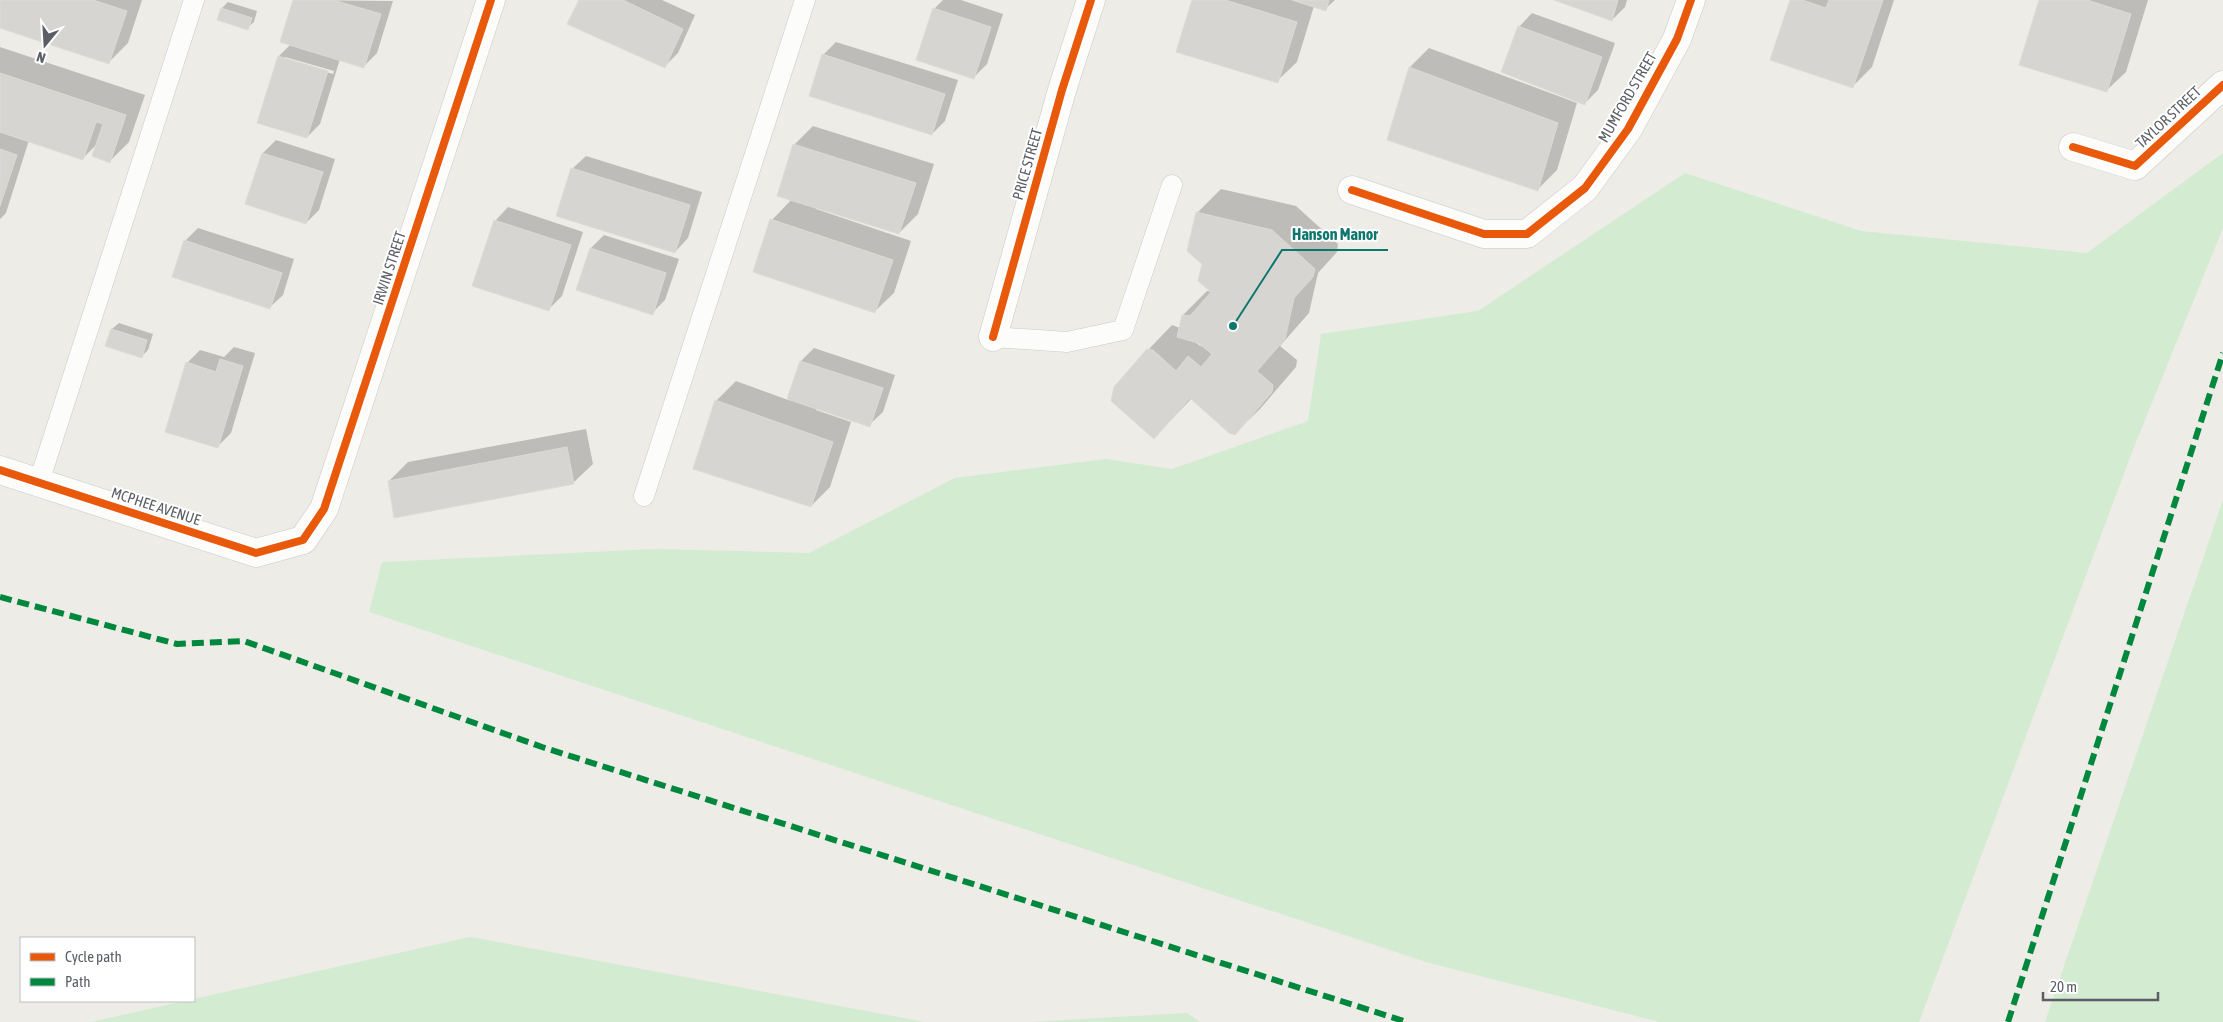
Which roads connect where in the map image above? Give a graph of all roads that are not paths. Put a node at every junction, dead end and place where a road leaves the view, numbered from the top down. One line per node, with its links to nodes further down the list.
1 (194, 0): 12 (lane)
2 (491, 0): 14 (street, IRWIN STREET)
3 (805, 0): 13 (lane)
4 (1091, 0): 10 (street, PRICE STREET)
5 (1692, 0): 9 (street, MUMFORD STREET)
6 (2223, 84): 7 (street, TAYLOR STREET)
7 (2073, 147)
8 (1172, 185): 10 (lane)
9 (1352, 190)
10 (993, 337)
11 (0, 470): 12 (street, MCPHEE AVENUE)
12 (38, 482): 14 (street, MCPHEE AVENUE)
13 (644, 496)
14 (304, 540)

